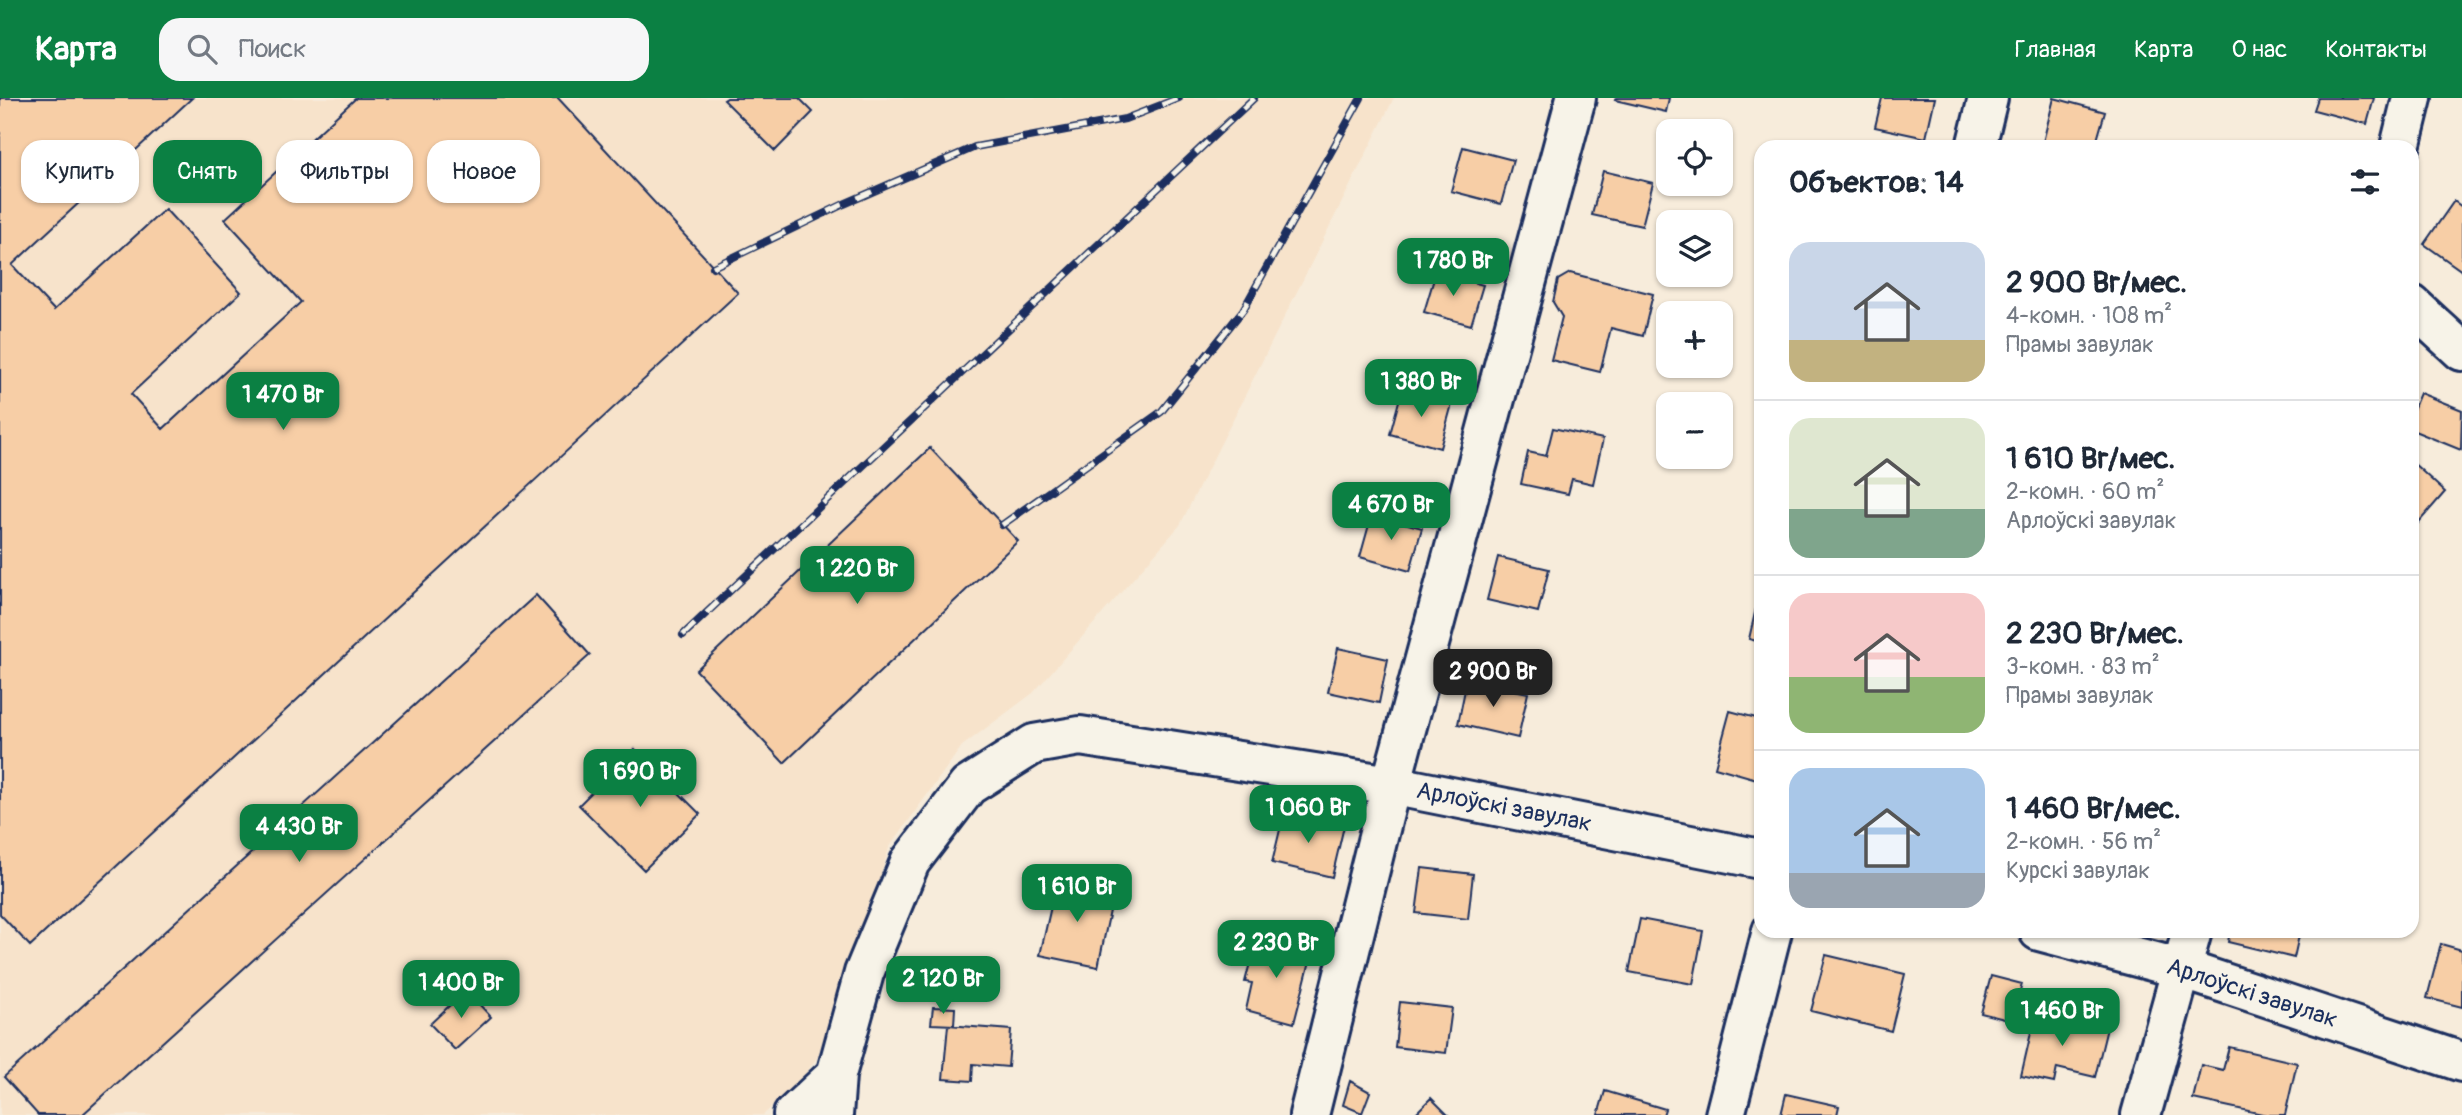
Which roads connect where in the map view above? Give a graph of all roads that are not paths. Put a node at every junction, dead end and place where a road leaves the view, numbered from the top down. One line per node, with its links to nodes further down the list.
1 (1576, 98): 8 (street)
2 (1988, 98): 4 (street)
3 (2412, 98): 5 (street)
4 (1978, 140)
5 (2402, 140)
6 (2419, 311): 7 (street)
7 (2462, 351)
8 (1391, 785): 9 (street, Арлоўскі завулак); 15 (street, Арлоўскі завулак); 18 (street)
9 (1754, 858)
10 (1770, 938): 19 (street)
11 (2065, 938): 13 (street, Арлоўскі завулак)
12 (2190, 938): 13 (street)
13 (2182, 969): 14 (street, Арлоўскі завулак); 20 (street)
14 (2462, 1062)
15 (836, 1075): 16 (street); 17 (street, Арлоўскі завулак)
16 (793, 1115)
17 (833, 1115)
18 (1309, 1115)
19 (1725, 1115)
20 (2141, 1115)

